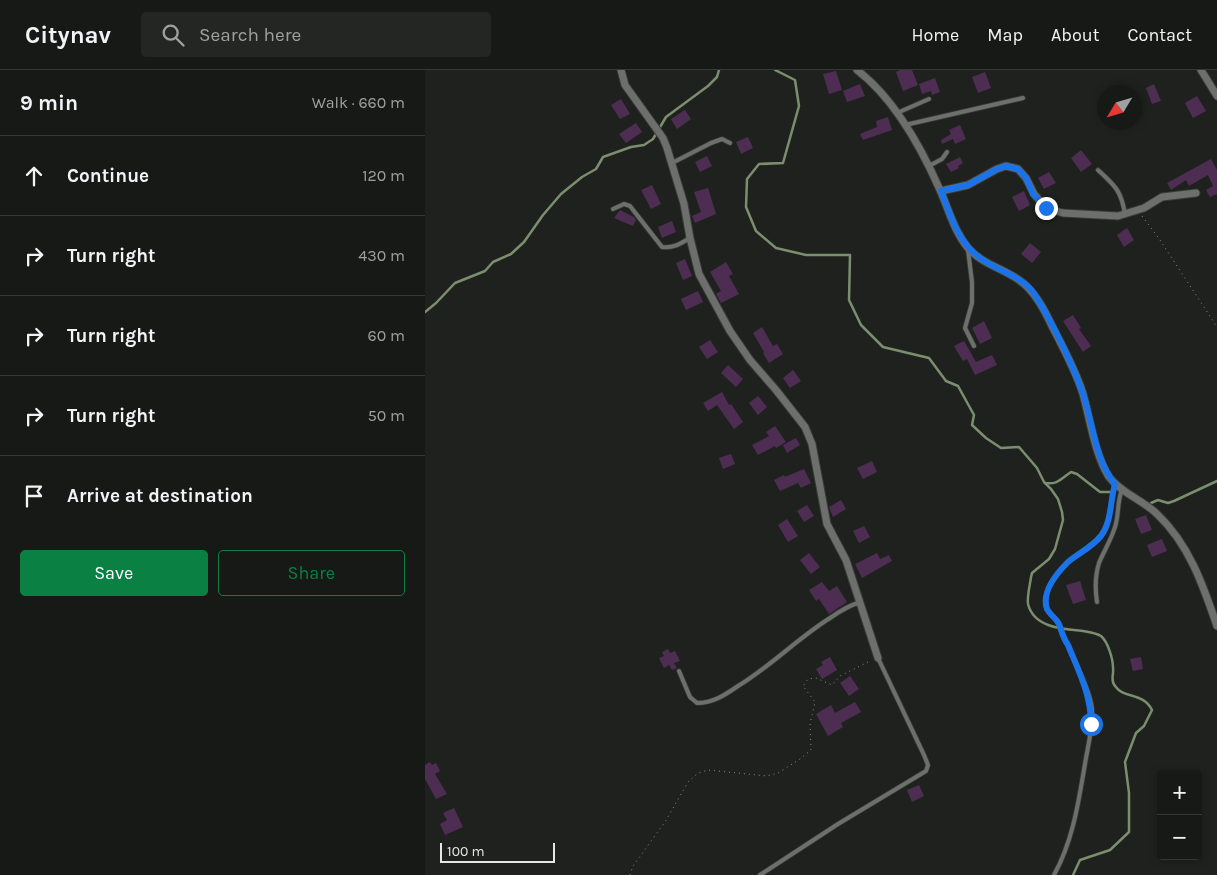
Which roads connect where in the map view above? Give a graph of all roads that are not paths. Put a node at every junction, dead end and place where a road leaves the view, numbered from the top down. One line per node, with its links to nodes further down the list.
1 (621, 70): 11 (street)
2 (1201, 70): 4 (street)
3 (859, 71): 7 (street)
4 (1217, 96)
5 (1023, 98): 8 (lane)
6 (929, 99): 7 (lane)
7 (897, 113): 8 (street)
8 (905, 125): 12 (street)
9 (730, 143): 11 (lane)
10 (947, 152): 12 (lane)
11 (672, 163): 18 (street)
12 (929, 166): 14 (street)
13 (1098, 170): 17 (lane)
14 (941, 191): 17 (street); 19 (street)
15 (1196, 193): 17 (street)
16 (613, 209): 18 (lane)
17 (1125, 214)
18 (690, 238): 23 (street)
19 (968, 248): 20 (lane); 21 (street)
20 (974, 346)
21 (1115, 484): 22 (street); 29 (lane)
22 (1122, 489): 24 (lane); 25 (street)
23 (861, 602): 26 (street); 27 (lane)
24 (1097, 602)
25 (1217, 626)
26 (878, 658): 28 (lane)
27 (679, 671)
28 (760, 875)
29 (1054, 875)

